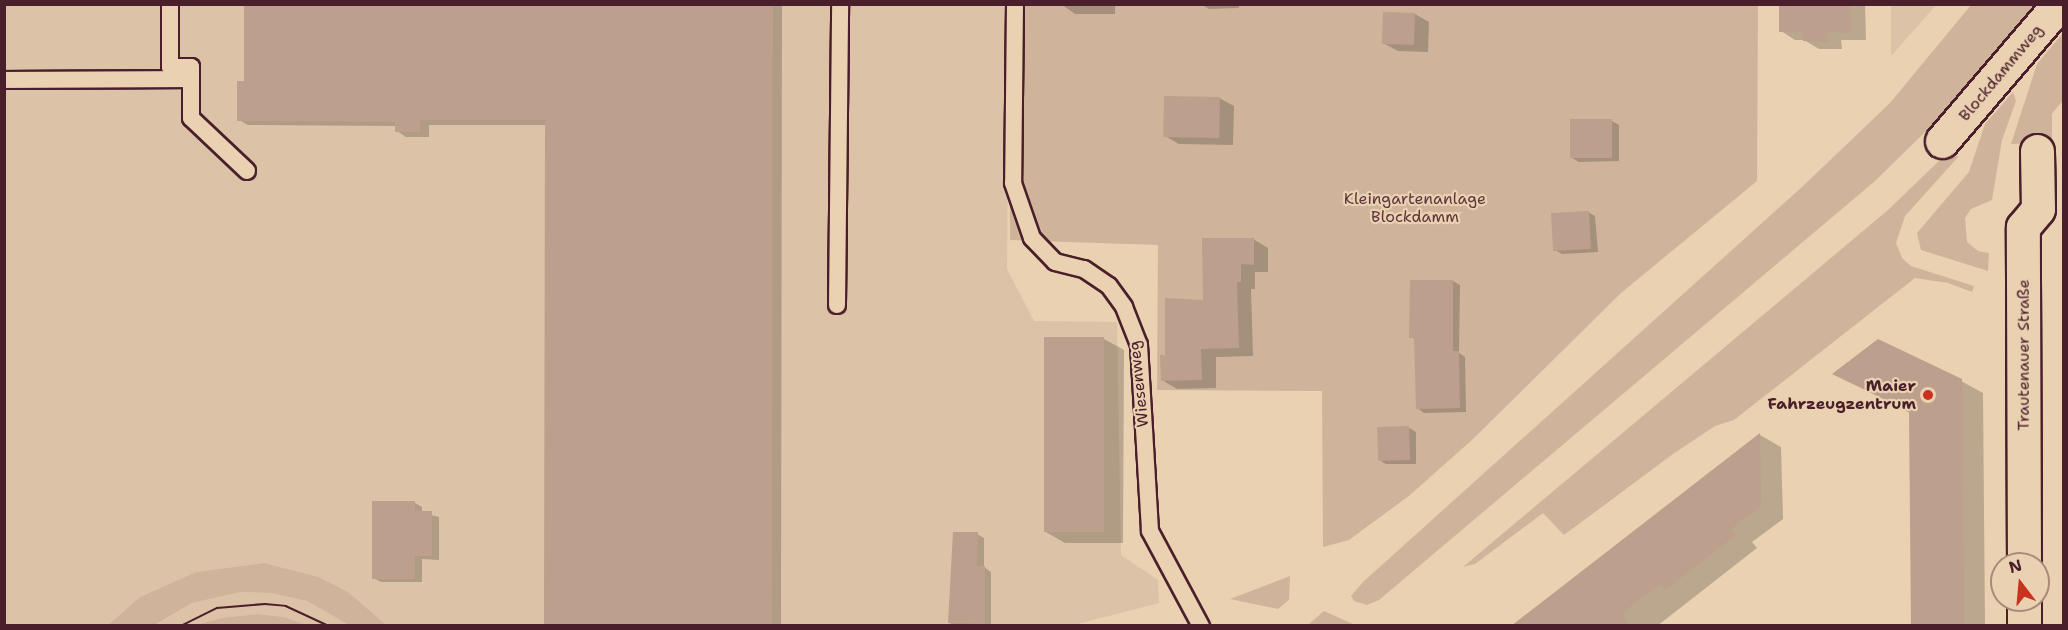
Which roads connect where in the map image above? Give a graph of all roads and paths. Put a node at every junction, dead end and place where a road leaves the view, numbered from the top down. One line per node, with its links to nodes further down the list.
1 (170, 4): 5 (lane)
2 (840, 4): 10 (lane)
3 (1015, 4): 12 (lane, Wiesenweg)
4 (2060, 4): 7 (street, Blockdammweg)
5 (191, 79): 6 (lane); 9 (lane)
6 (4, 80)
7 (1942, 141)
8 (2037, 151): 11 (street, Trautenauer Straße)
9 (248, 171)
10 (837, 305)
11 (2024, 552)
12 (1201, 626)

